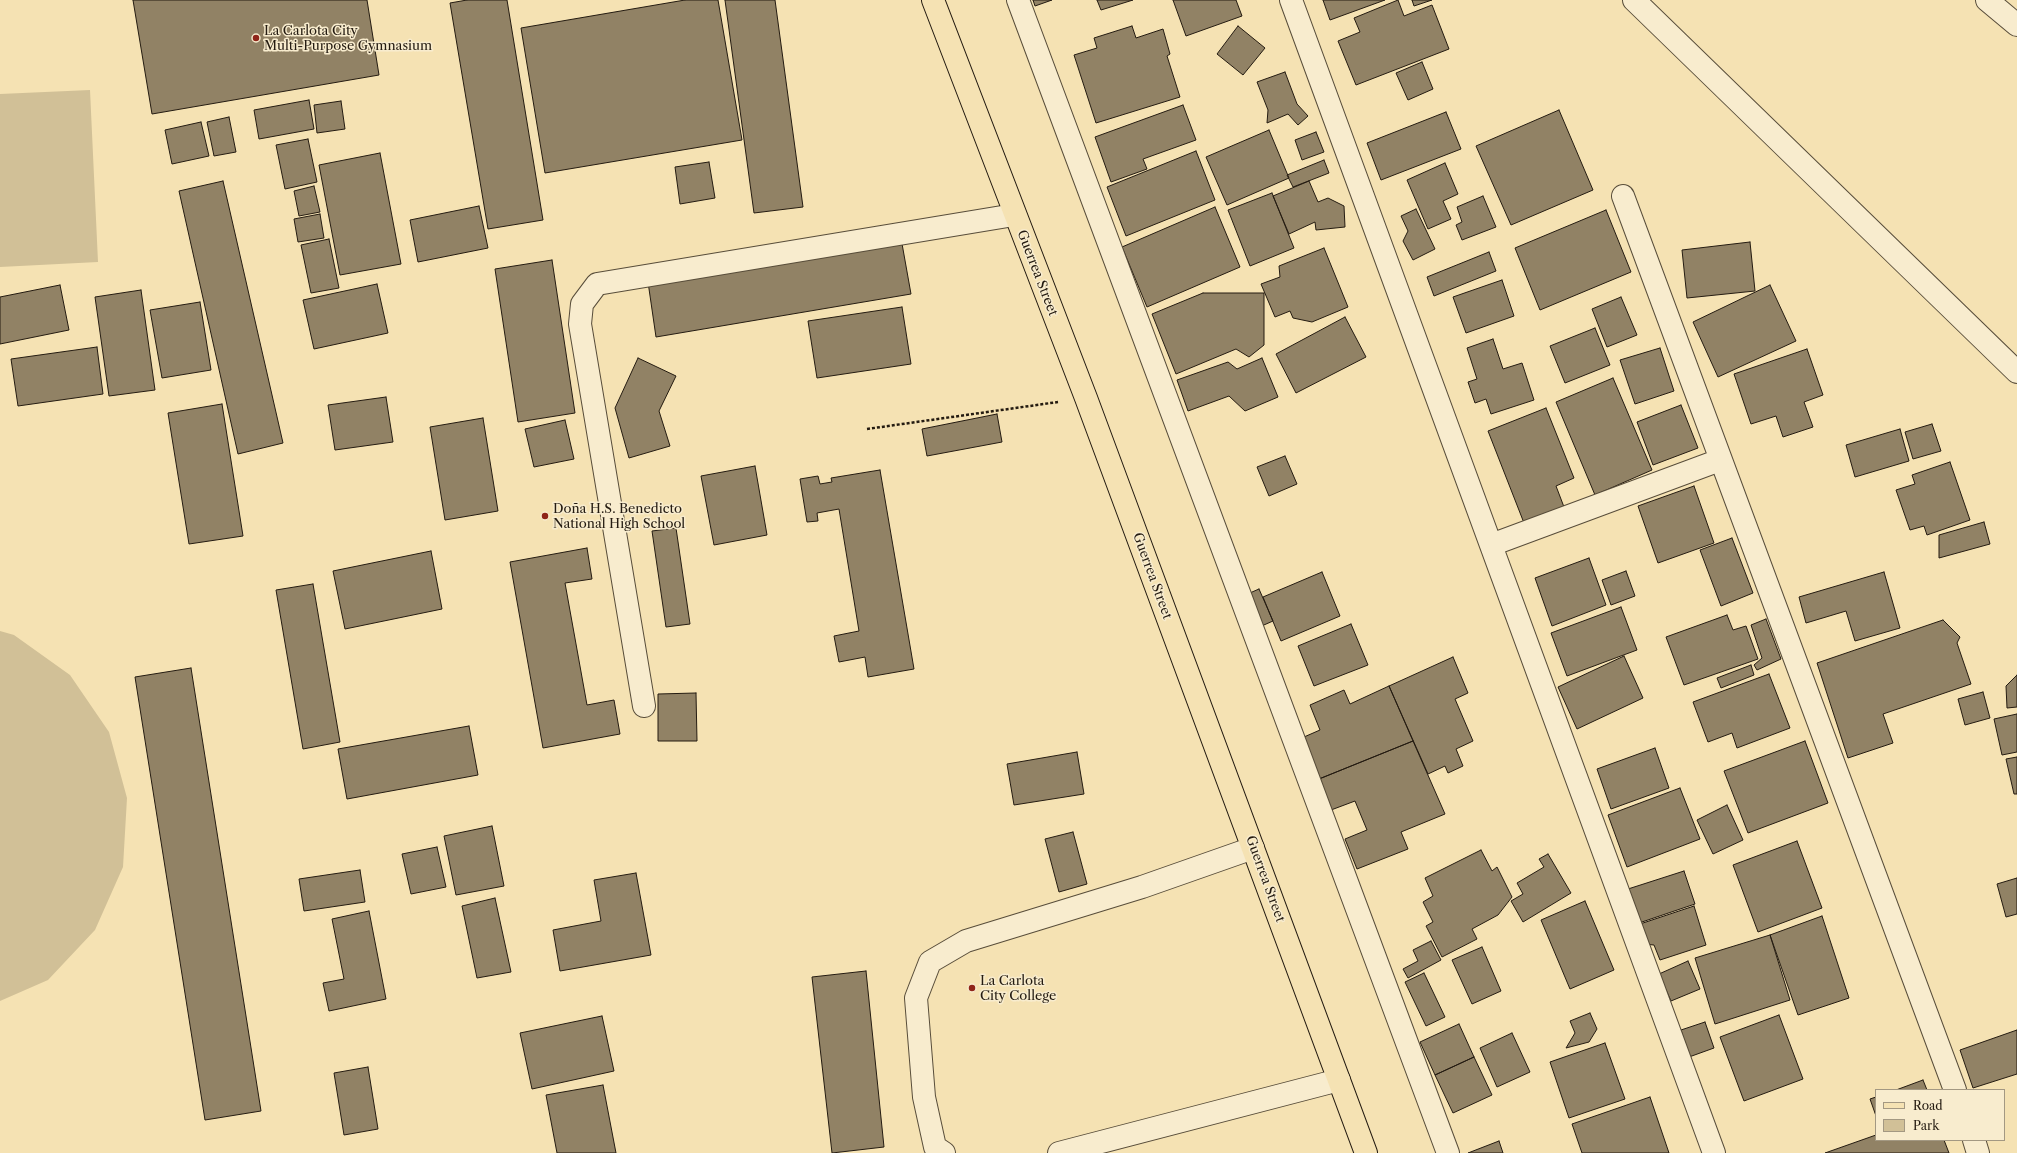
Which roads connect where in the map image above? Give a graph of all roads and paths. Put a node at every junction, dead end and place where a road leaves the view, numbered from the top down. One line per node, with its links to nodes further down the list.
1 (933, 0): 8 (main road, Guerrea Street)
2 (1018, 0): 22 (street)
3 (1291, 0): 13 (street)
4 (1634, 0): 9 (street)
5 (1987, 0): 6 (street)
6 (2017, 25)
7 (1622, 196): 12 (street)
8 (1014, 215): 10 (main road, Guerrea Street); 14 (street)
9 (2017, 372)
10 (1086, 398): 11 (path); 15 (main road, Guerrea Street)
11 (867, 429)
12 (1720, 460): 13 (street); 17 (street)
13 (1491, 545): 23 (street)
14 (644, 706)
15 (1253, 848): 16 (main road, Guerrea Street); 19 (street)
16 (1339, 1080): 20 (street); 21 (main road, Guerrea Street)
17 (1955, 1089)
18 (1974, 1141): 24 (street)
19 (944, 1153)
20 (1059, 1153)
21 (1366, 1153)
22 (1448, 1153)
23 (1714, 1153)
24 (1978, 1153)

